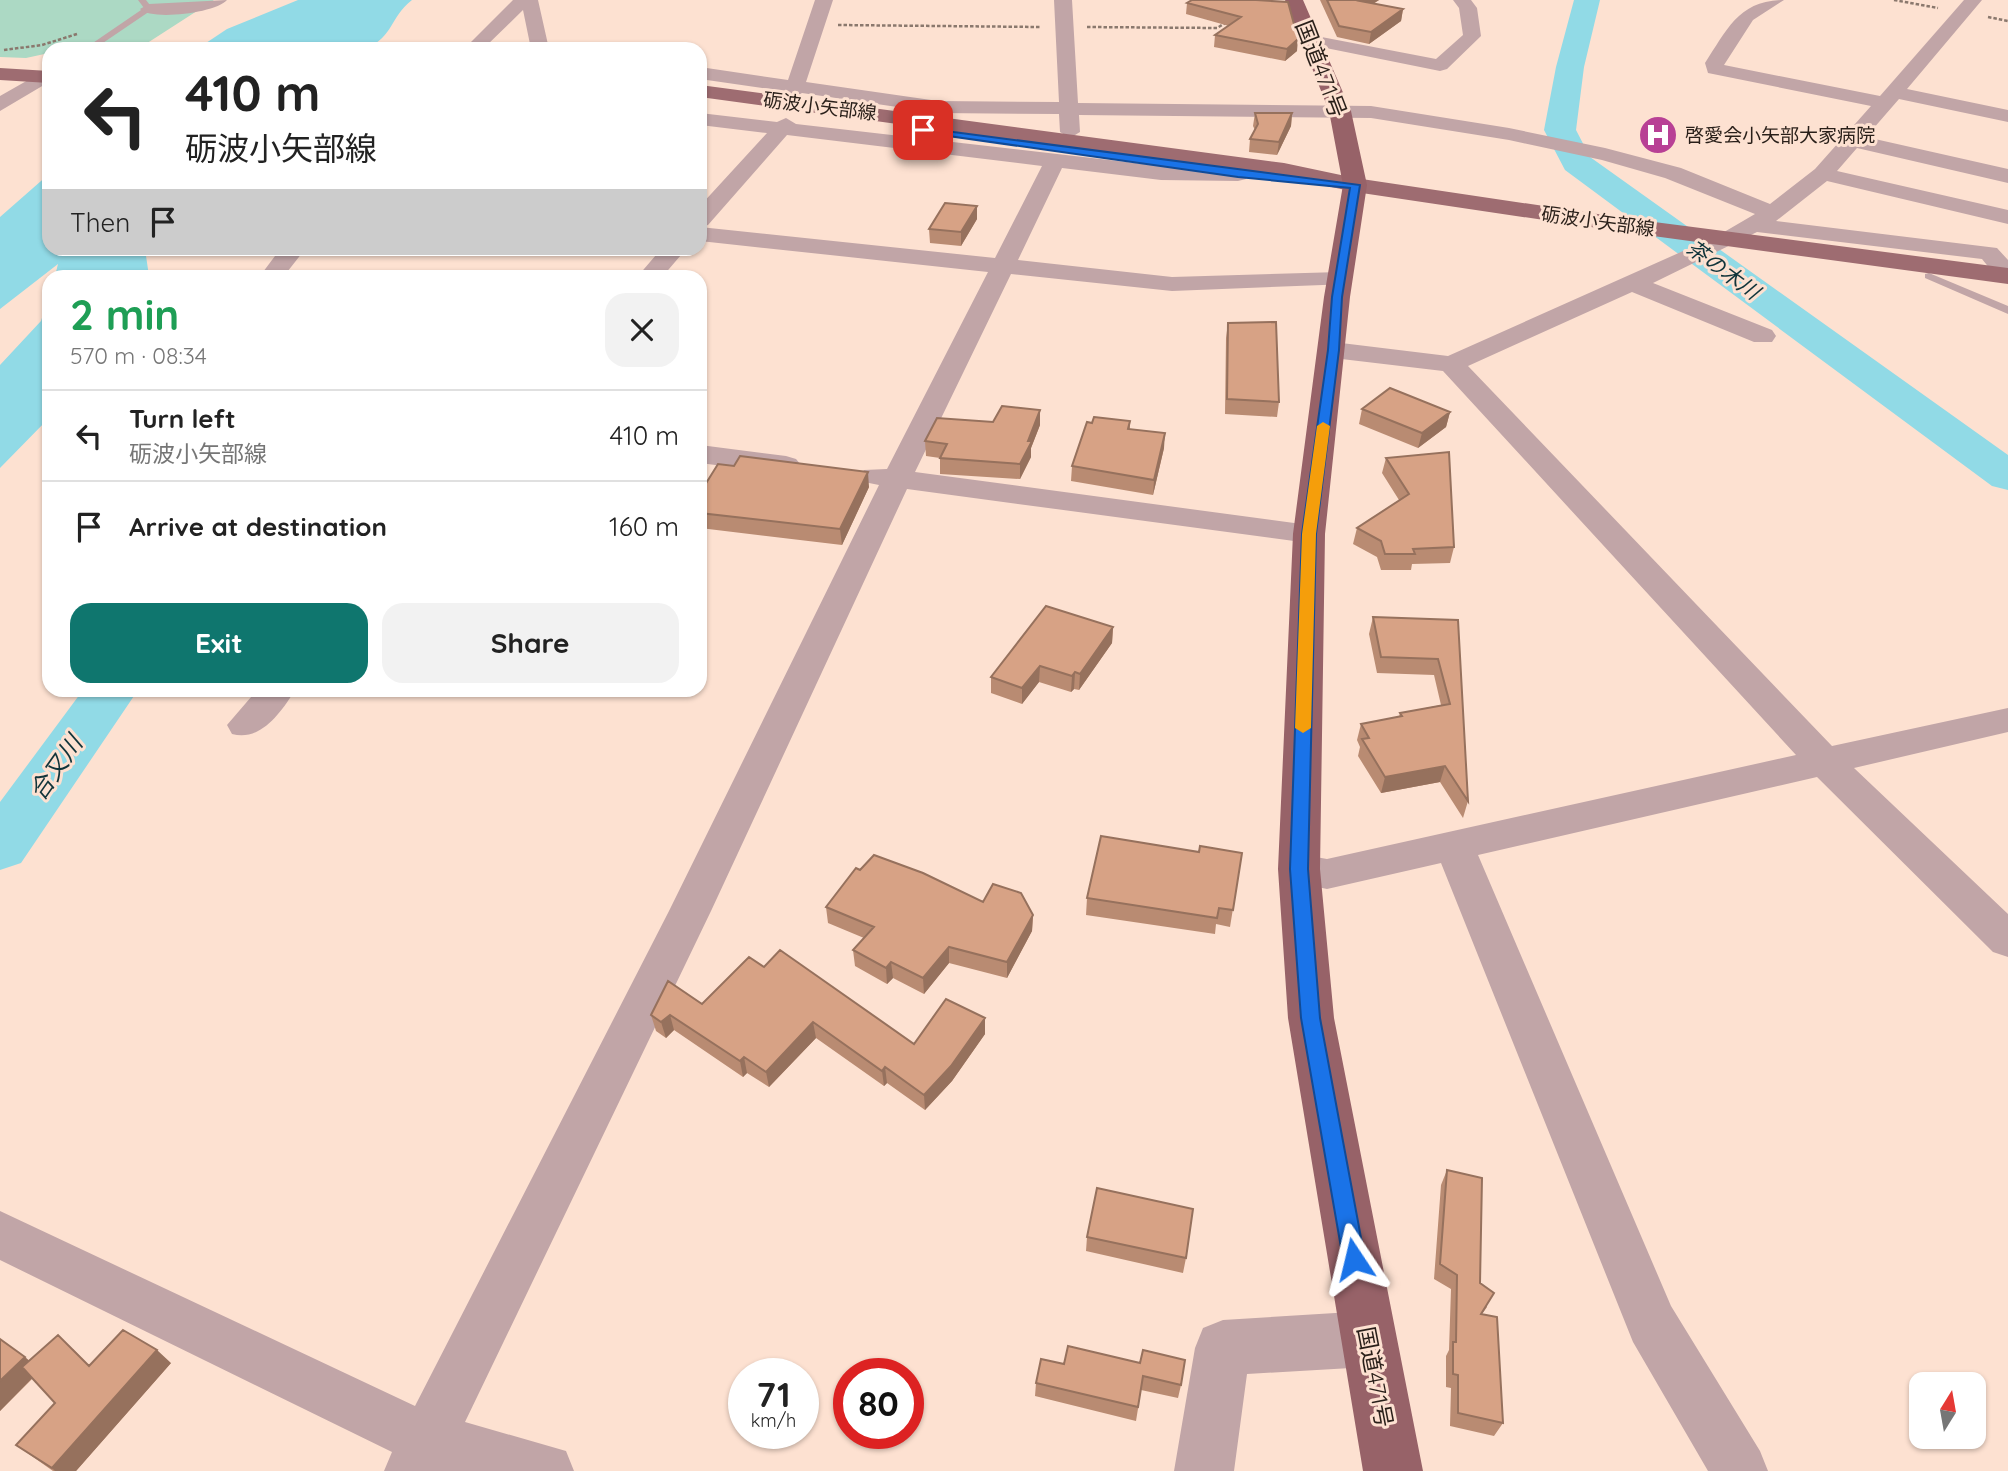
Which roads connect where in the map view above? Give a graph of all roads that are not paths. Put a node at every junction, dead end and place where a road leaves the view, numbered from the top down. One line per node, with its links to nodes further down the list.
1 (218, 0): 9 (street)
2 (523, 0): 12 (street)
3 (529, 0): 13 (street)
4 (824, 0): 20 (street)
5 (1063, 0): 25 (street)
6 (1462, 0): 10 (street)
7 (1774, 0): 22 (street)
8 (1973, 0): 22 (street)
9 (145, 5): 11 (lane)
10 (1296, 13): 26 (highway, 国道471号)
11 (97, 42)
12 (480, 42)
13 (538, 42)
14 (0, 65): 15 (main road)
15 (42, 72)
16 (42, 73): 17 (main road)
17 (0, 74)
18 (707, 74): 20 (street)
19 (42, 77): 24 (street)
20 (794, 88): 25 (street)
21 (707, 92): 31 (main road, 砺波小矢部線)
22 (1890, 98): 27 (street); 30 (street)
23 (707, 101): 32 (main road, 砺波小矢部線)
24 (0, 106)
25 (1070, 108): 26 (street); 31 (street)
26 (1340, 111): 35 (highway, 国道471号); 38 (street)
27 (2008, 116)
28 (707, 120): 29 (street)
29 (785, 126): 31 (street); 36 (street)
30 (1854, 141): 33 (street); 34 (street)
31 (1059, 150): 32 (street); 35 (main road, 砺波小矢部線); 44 (street)
32 (1238, 174): 35 (main road, 砺波小矢部線)
33 (1823, 174): 37 (street); 38 (street)
34 (2008, 176)
35 (1355, 185): 40 (main road, 砺波小矢部線); 49 (highway, 国道471号)
36 (707, 212)
37 (2008, 217)
38 (1763, 219): 40 (street); 41 (street)
39 (707, 235): 44 (street)
40 (1727, 240): 48 (main road, 砺波小矢部線); 50 (street)
41 (1999, 254): 48 (street)
42 (288, 256): 45 (street)
43 (668, 256): 46 (street)
44 (1002, 266): 49 (street); 56 (street)
45 (277, 270)
46 (655, 270)
47 (1929, 276): 51 (lane)
48 (2008, 276)
49 (1340, 279): 53 (highway, 国道471号)
50 (1632, 283): 52 (street); 54 (street)
51 (2008, 310)
52 (1763, 336)
53 (1334, 350): 54 (street); 57 (highway, 国道471号)
54 (1451, 364): 61 (street)
55 (707, 455): 56 (street)
56 (897, 479): 57 (street); 67 (street)
57 (1309, 534): 63 (highway, 国道471号)
58 (271, 697): 60 (street)
59 (2008, 720): 61 (street)
60 (245, 725)
61 (1823, 760): 62 (street); 64 (street)
62 (1454, 845): 63 (street); 71 (street)
63 (1299, 869): 66 (highway, 国道471号)
64 (2008, 940)
65 (0, 1235): 67 (street)
66 (1368, 1339): 69 (street); 70 (highway, 国道471号)
67 (420, 1456): 68 (street)
68 (546, 1471)
69 (1204, 1471)
70 (1393, 1471)
71 (1740, 1471)

